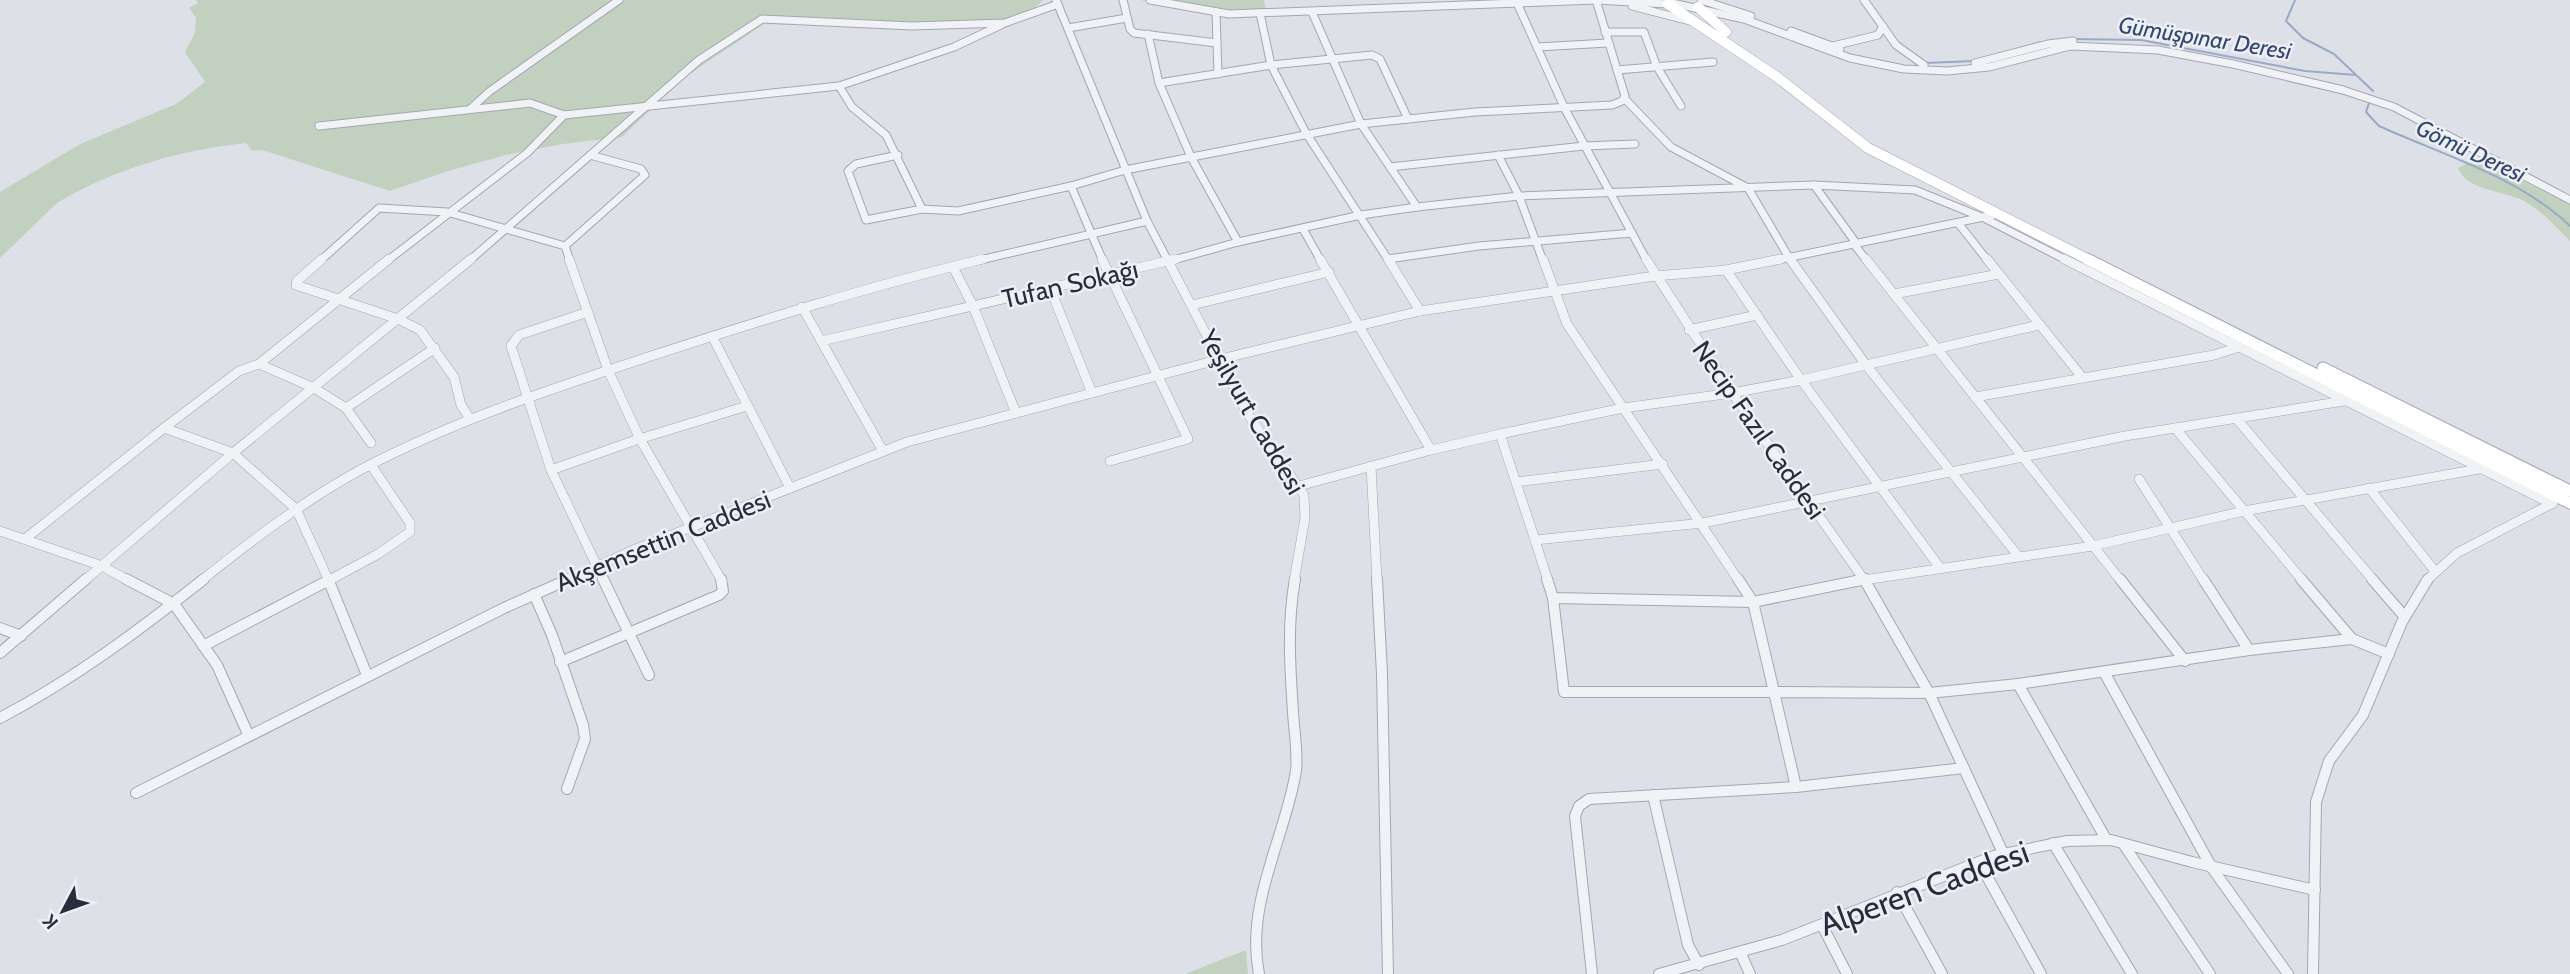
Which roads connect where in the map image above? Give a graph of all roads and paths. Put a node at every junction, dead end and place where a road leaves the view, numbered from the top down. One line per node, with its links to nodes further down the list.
1 (619, 0): 41 (street)
2 (1123, 0): 16 (street)
3 (1150, 0): 13 (street)
4 (1172, 0): 8 (street)
5 (1478, 0): 8 (street)
6 (1596, 0): 10 (street); 11 (street); 21 (street); 22 (street)
7 (1864, 0): 19 (street)
8 (1428, 1)
9 (1057, 2): 18 (street); 20 (street, Yeşilyurt Caddesi)
10 (1668, 2): 12 (street); 21 (main road)
11 (1517, 3): 14 (street); 28 (street, Necip Fazıl Caddesi)
12 (1697, 3): 17 (street); 23 (main road); 27 (street)
13 (1216, 12): 15 (street); 25 (street)
14 (1312, 12): 15 (street); 29 (street)
15 (1260, 13): 31 (street)
16 (1127, 18): 20 (street); 24 (street)
17 (1744, 19): 23 (street); 62 (street)
18 (1004, 23): 37 (street); 40 (street)
19 (1882, 26): 27 (street); 32 (street)
20 (1068, 28): 55 (street, Yeşilyurt Caddesi)
21 (1711, 31): 66 (main road)
22 (1605, 32): 26 (street); 33 (street)
23 (1726, 32): 149 (main road)
24 (1148, 34): 25 (street); 36 (street)
25 (1217, 43): 35 (street)
26 (1608, 43): 28 (street); 34 (street)
27 (1831, 46): 32 (street)
28 (1537, 47): 42 (street, Necip Fazıl Caddesi)
29 (1331, 58): 31 (street); 44 (street); 45 (street)
30 (1713, 62): 33 (street)
31 (1271, 65): 35 (street); 47 (street)
32 (1924, 65): 60 (street)
33 (1657, 67): 34 (street); 39 (street)
34 (1617, 70): 38 (street)
35 (1218, 74): 36 (street)
36 (1159, 83): 53 (street)
37 (839, 86): 40 (street); 51 (street)
38 (1624, 98): 42 (street); 58 (street)
39 (1681, 106)
40 (645, 108): 43 (street); 50 (street)
41 (470, 109): 43 (street); 46 (street)
42 (1564, 109): 44 (street); 49 (street, Necip Fazıl Caddesi)
43 (564, 115): 65 (street)
44 (1408, 119): 45 (street)
45 (1361, 124): 47 (street); 54 (street)
46 (319, 126)
47 (1306, 133): 53 (street); 67 (street)
48 (1635, 144): 49 (street)
49 (1584, 146): 52 (street); 59 (street, Necip Fazıl Caddesi)
50 (590, 155): 71 (street); 78 (street)
51 (898, 155): 64 (street); 64 (street)
52 (1498, 155): 54 (street); 61 (street)
53 (1191, 157): 55 (street); 76 (street)
54 (1390, 167): 63 (street)
55 (1125, 170): 57 (street); 69 (street, Yeşilyurt Caddesi)
56 (1814, 185): 58 (street, Tufan Sokağı); 68 (street, Tufan Sokağı); 77 (street)
57 (1071, 186): 64 (street); 73 (street)
58 (1748, 188): 59 (street, Tufan Sokağı); 79 (street)
59 (1613, 194): 61 (street, Tufan Sokağı); 74 (street, Necip Fazıl Caddesi)
60 (2570, 194)
61 (1519, 196): 63 (street, Tufan Sokağı); 75 (street)
62 (2570, 200)
63 (1417, 206): 67 (street, Tufan Sokağı)
64 (922, 209)
65 (447, 212): 71 (street); 91 (street); 91 (street)
66 (1998, 214): 68 (street, Akşemsettin Caddesi); 104 (main road)
67 (1361, 215): 72 (street, Tufan Sokağı); 80 (street)
68 (1984, 218): 70 (street, Akşemsettin Caddesi); 105 (street, Tufan Sokağı)
69 (1147, 221): 73 (street); 81 (street, Yeşilyurt Caddesi)
70 (1958, 223): 77 (street, Akşemsettin Caddesi); 85 (street)
71 (509, 228): 78 (street); 98 (street)
72 (1303, 229): 76 (street, Tufan Sokağı); 84 (street)
73 (1093, 233): 82 (street); 86 (street)
74 (1632, 233): 75 (street); 87 (street, Necip Fazıl Caddesi)
75 (1535, 241): 80 (street); 89 (street)
76 (1238, 242): 81 (street, Tufan Sokağı)
77 (1855, 244): 79 (street, Akşemsettin Caddesi); 90 (street)
78 (565, 246): 96 (street)
79 (1789, 258): 83 (street, Akşemsettin Caddesi); 110 (street)
80 (1388, 259): 95 (street)
81 (1168, 261): 86 (street, Tufan Sokağı); 92 (street, Yeşilyurt Caddesi)
82 (953, 267): 93 (street, Tufan Sokağı); 94 (street)
83 (1726, 270): 87 (street, Akşemsettin Caddesi); 97 (street)
84 (1329, 272): 92 (street); 99 (street)
85 (1999, 274): 90 (street); 100 (street)
86 (1109, 275): 88 (street, Tufan Sokağı); 112 (street)
87 (1655, 276): 89 (street, Akşemsettin Caddesi); 101 (street, Necip Fazıl Caddesi)
88 (1050, 288): 93 (street, Tufan Sokağı); 116 (street)
89 (1553, 290): 95 (street, Akşemsettin Caddesi); 123 (street)
90 (1894, 294): 107 (street)
91 (342, 300): 98 (street); 109 (street)
92 (1192, 305): 108 (street, Yeşilyurt Caddesi)
93 (972, 306): 103 (street); 124 (street, Tufan Sokağı)
94 (802, 307): 102 (street); 103 (street)
95 (1420, 311): 99 (street, Akşemsettin Caddesi)
96 (588, 312): 111 (street); 119 (street)
97 (1757, 315): 101 (street); 114 (street)
98 (398, 319): 106 (street); 115 (street)
99 (1359, 324): 108 (street, Akşemsettin Caddesi); 132 (street)
100 (2039, 325): 107 (street); 113 (street)
101 (1689, 330): 117 (street, Necip Fazıl Caddesi)
102 (712, 336): 111 (street); 121 (street)
103 (821, 341): 133 (street)
104 (2255, 342): 105 (street); 149 (main road)
105 (2239, 347): 113 (street); 120 (street, Tufan Sokağı)
106 (435, 348): 122 (street); 126 (street)
107 (1936, 348): 110 (street); 118 (street)
108 (1217, 359): 112 (street, Akşemsettin Caddesi); 145 (street, Yeşilyurt Caddesi)
109 (259, 364): 115 (street); 127 (street)
110 (1866, 365): 114 (street); 142 (street)
111 (608, 370): 119 (street); 130 (street)
112 (1158, 376): 116 (street, Akşemsettin Caddesi); 136 (street)
113 (2082, 377): 118 (street)
114 (1801, 380): 117 (street); 146 (street)
115 (314, 388): 122 (street); 134 (street)
116 (1093, 393): 124 (street, Akşemsettin Caddesi)
117 (1732, 393): 123 (street); 151 (street, Necip Fazıl Caddesi)
118 (1975, 397): 135 (street)
119 (525, 398): 126 (street); 140 (street)
120 (2346, 401): 125 (street); 141 (street, Tufan Sokağı)
121 (747, 406): 130 (street); 147 (street)
122 (346, 408): 131 (street)
123 (1623, 408): 129 (street); 137 (street)
124 (1016, 413): 133 (street, Akşemsettin Caddesi)
125 (2236, 418): 128 (street); 150 (street)
126 (470, 419): 138 (street)
127 (163, 428): 134 (street); 158 (street)
128 (2175, 428): 135 (street); 153 (street)
129 (1500, 435): 132 (street); 144 (street)
130 (640, 439): 140 (street); 155 (street)
131 (371, 443)
132 (1432, 450): 139 (street)
133 (883, 452): 147 (street, Akşemsettin Caddesi)
134 (233, 453): 152 (street); 162 (street)
135 (2023, 458): 142 (street); 160 (street)
136 (1110, 461)
137 (1663, 464): 144 (street); 154 (street)
138 (371, 465): 152 (street); 167 (street)
139 (1371, 466): 145 (street); 208 (street)
140 (551, 470): 163 (street)
141 (2479, 470): 148 (street); 149 (street, Tufan Sokağı)
142 (1953, 472): 146 (street); 161 (street)
143 (2139, 479): 156 (street)
144 (1516, 482): 159 (street)
145 (1299, 486): 207 (street, Yeşilyurt Caddesi)
146 (1882, 486): 151 (street); 164 (street)
147 (790, 488): 155 (street, Akşemsettin Caddesi)
148 (2369, 488): 150 (street); 165 (street)
149 (2564, 498): 165 (street)
150 (2304, 499): 153 (street); 172 (street)
151 (1808, 503): 154 (street); 166 (street, Necip Fazıl Caddesi)
152 (296, 509): 167 (street); 171 (street)
153 (2244, 511): 156 (street); 176 (street)
154 (1703, 523): 159 (street); 170 (street)
155 (692, 527): 163 (street, Akşemsettin Caddesi); 174 (street)
156 (2173, 529): 160 (street); 178 (street)
157 (0, 530): 158 (street)
158 (25, 539): 162 (street)
159 (1535, 540): 169 (street)
160 (2093, 546): 161 (street); 181 (street)
161 (2019, 557): 164 (street)
162 (102, 566): 171 (street); 175 (street)
163 (597, 566): 168 (street, Akşemsettin Caddesi); 174 (street)
164 (1941, 569): 166 (street)
165 (2434, 570): 172 (street)
166 (1864, 579): 170 (street); 188 (street, Necip Fazıl Caddesi)
167 (328, 580): 177 (street); 185 (street)
168 (534, 594): 182 (street); 185 (street, Akşemsettin Caddesi)
169 (1553, 598): 170 (street); 187 (street)
170 (1753, 602): 187 (street)
171 (174, 604): 177 (street); 189 (street)
172 (2404, 616): 180 (street)
173 (0, 628): 175 (street)
174 (629, 633): 182 (street); 184 (street)
175 (21, 636): 179 (street)
176 (2352, 639): 178 (street); 180 (street)
177 (203, 646): 190 (street)
178 (2249, 650): 181 (street)
179 (0, 653)
180 (2389, 654): 202 (street)
181 (2185, 661): 183 (street)
182 (559, 662): 193 (street)
183 (2104, 673): 186 (street); 201 (street)
184 (649, 675)
185 (366, 676): 190 (street, Akşemsettin Caddesi)
186 (2018, 684): 188 (street); 196 (street)
187 (1774, 692): 188 (street); 192 (street)
188 (1928, 692): 191 (street, Necip Fazıl Caddesi)
189 (0, 718)
190 (248, 734): 194 (street, Akşemsettin Caddesi)
191 (1964, 768): 192 (street); 199 (street, Necip Fazıl Caddesi)
192 (1796, 787): 195 (street)
193 (568, 789)
194 (136, 793)
195 (1653, 795): 206 (street); 209 (street)
196 (2106, 839): 197 (street, Alperen Caddesi); 198 (street, Alperen Caddesi)
197 (2053, 843): 199 (street, Alperen Caddesi); 215 (street)
198 (2124, 845): 201 (street, Alperen Caddesi); 216 (street)
199 (2004, 855): 200 (street, Alperen Caddesi)
200 (1979, 862): 203 (street, Alperen Caddesi); 214 (street)
201 (2212, 868): 202 (street, Alperen Caddesi); 217 (street)
202 (2315, 890): 218 (street)
203 (1897, 891): 204 (street, Alperen Caddesi); 213 (street)
204 (1822, 925): 205 (street, Alperen Caddesi); 212 (street)
205 (1741, 954): 206 (street, Alperen Caddesi); 211 (street)
206 (1699, 965): 210 (street, Alperen Caddesi)
207 (1259, 974)
208 (1388, 974)
209 (1592, 974)
210 (1662, 974)
211 (1750, 974)
212 (1847, 974)
213 (1941, 974)
214 (2041, 974)
215 (2132, 974)
216 (2210, 974)
217 (2288, 974)
218 (2313, 974)

